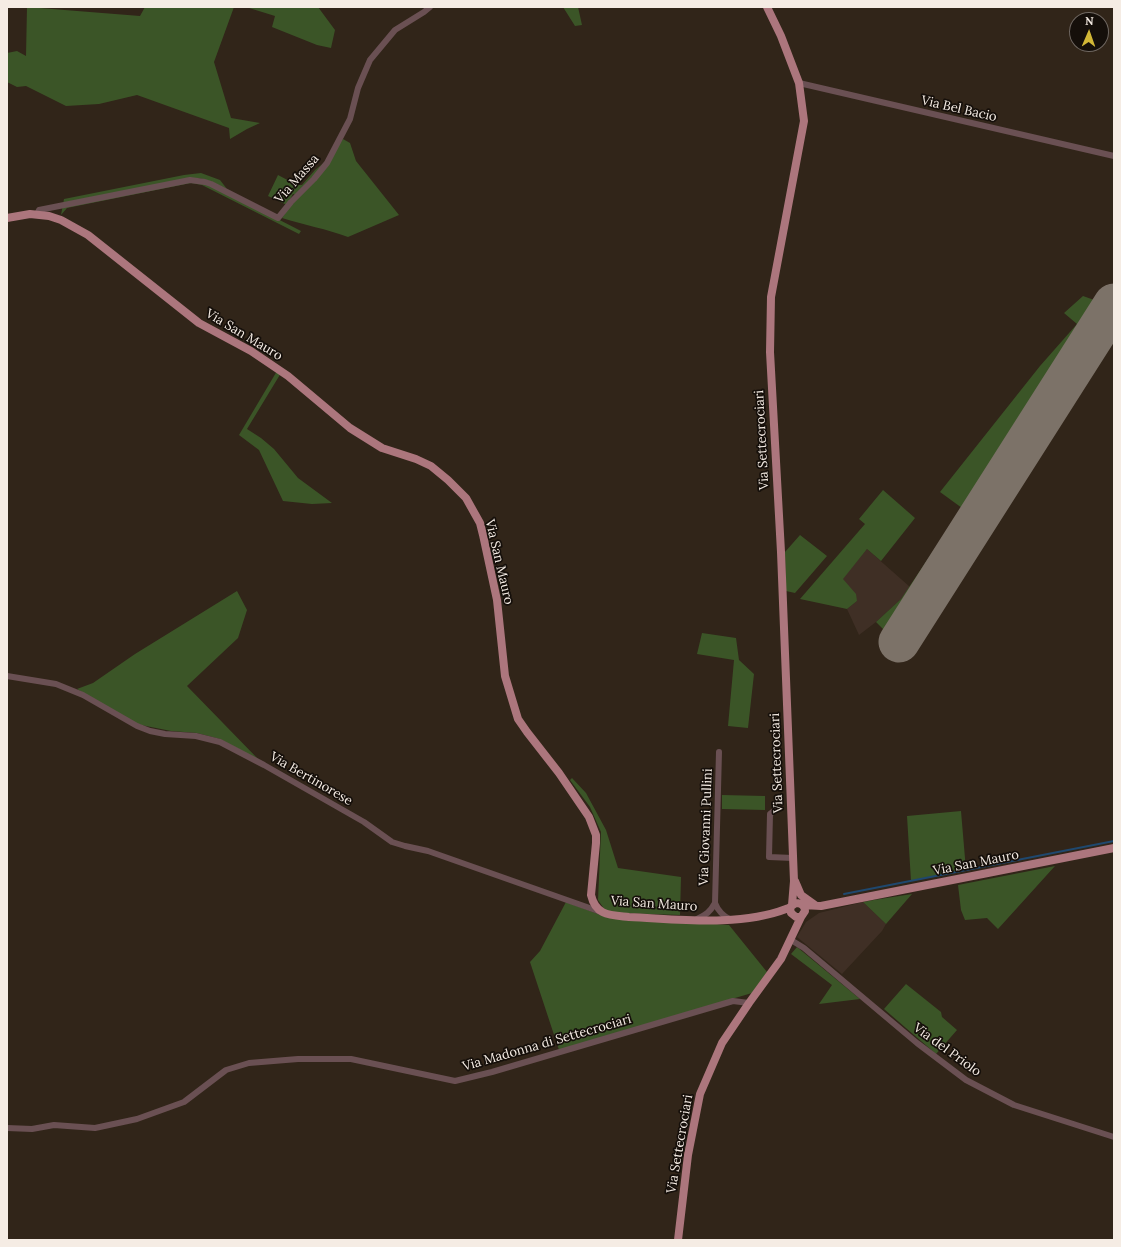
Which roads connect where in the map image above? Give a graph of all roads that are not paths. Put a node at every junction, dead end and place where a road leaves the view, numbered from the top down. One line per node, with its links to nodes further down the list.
1 (430, 7): 5 (street, Via Massa)
2 (767, 7): 3 (main road, Via Settecrociari)
3 (799, 83): 4 (street, Via Bel Bacio); 11 (main road, Via Settecrociari)
4 (1114, 156)
5 (37, 214): 6 (main road, Via San Mauro); 16 (main road, Via San Mauro)
6 (7, 218)
7 (7, 676): 16 (street, Via Bertinorese)
8 (719, 752): 14 (street, Via Giovanni Pullini)
9 (774, 811): 11 (street)
10 (1114, 848): 13 (main road, Via San Mauro)
11 (793, 858): 12 (main road, Via Settecrociari)
12 (794, 881): 13 (main road); 15 (main road, Via Settecrociari)
13 (818, 906): 15 (main road, Via San Mauro)
14 (714, 907): 17 (street); 18 (street, Via Giovanni Pullini); 19 (street)
15 (797, 910): 19 (main road, Via San Mauro); 20 (main road, Via Settecrociari)
16 (602, 912): 17 (main road, Via San Mauro)
17 (696, 920): 18 (main road, Via San Mauro)
18 (714, 920): 19 (main road, Via San Mauro)
19 (731, 921)
20 (792, 937): 21 (main road, Via Settecrociari); 23 (street, Via del Priolo)
21 (749, 1003): 22 (street, Via Madonna di Settecrociari); 24 (main road, Via Settecrociari)
22 (7, 1128)
23 (1114, 1137)
24 (678, 1240)

